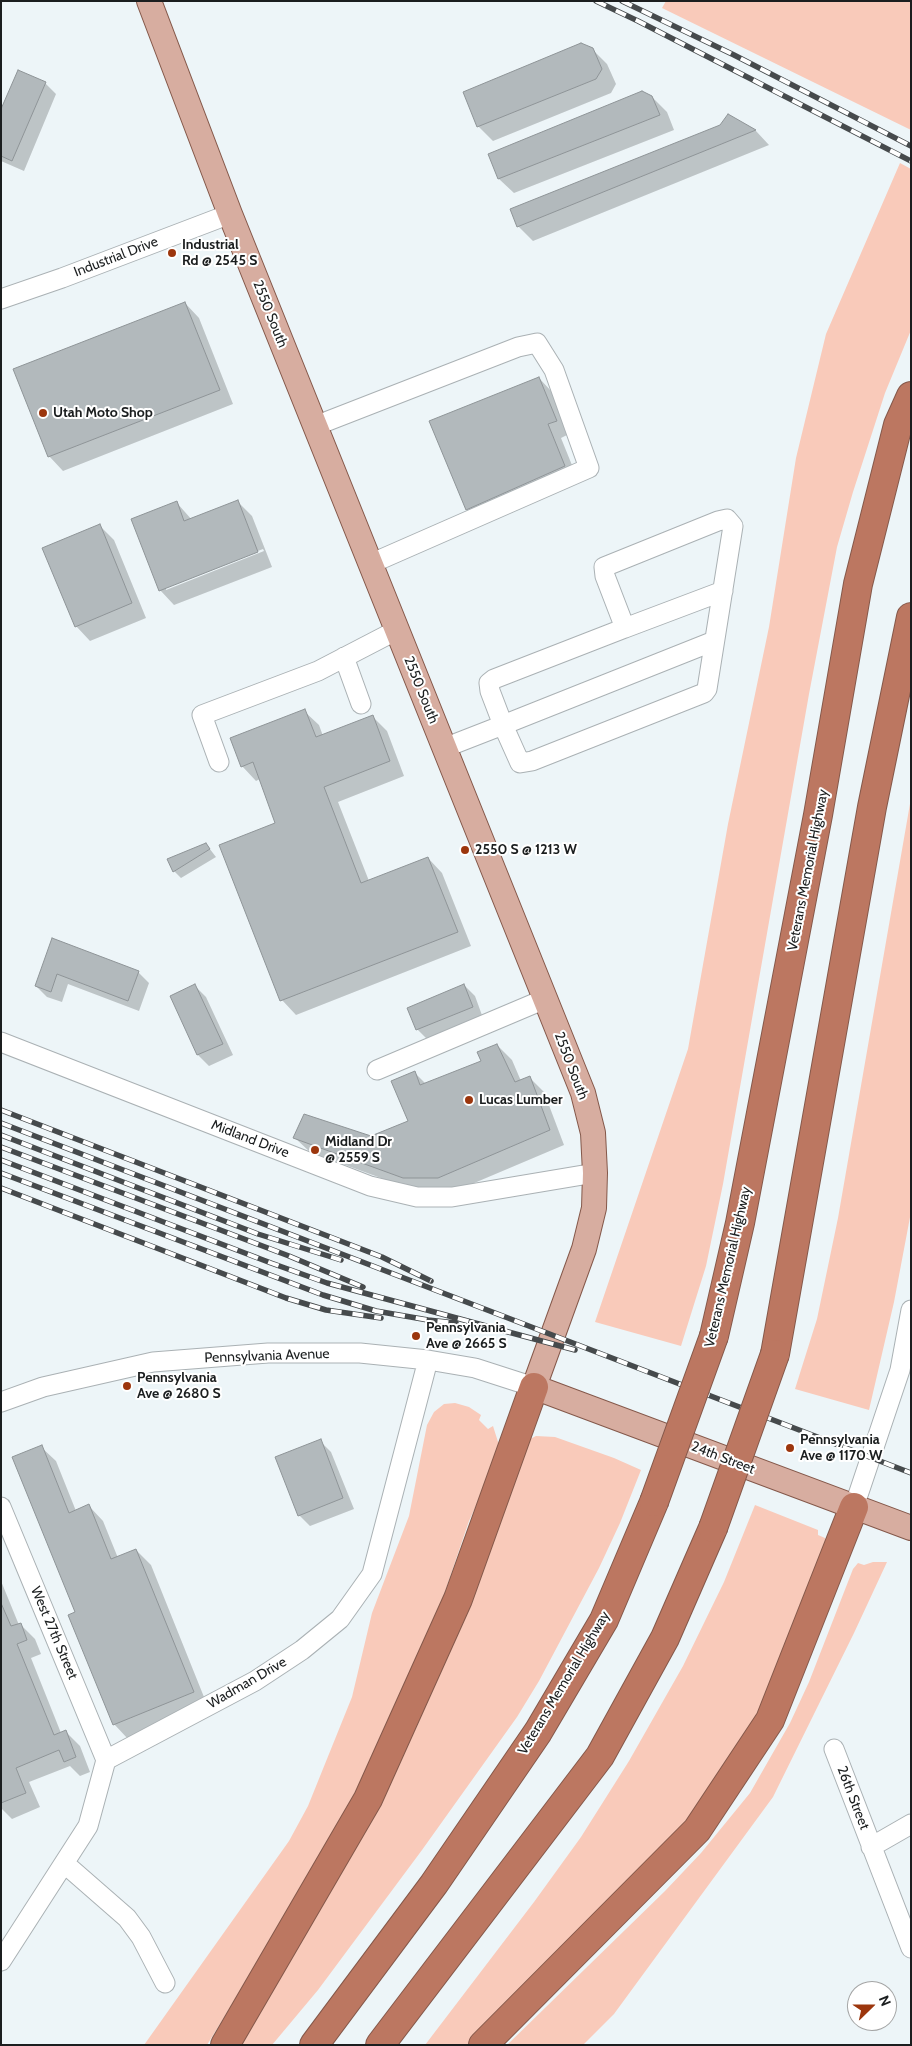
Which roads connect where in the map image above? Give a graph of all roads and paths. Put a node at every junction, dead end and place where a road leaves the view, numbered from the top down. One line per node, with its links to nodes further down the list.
1 (149, 1): 2 (main road, 2550 South)
2 (230, 214): 3 (street, Industrial Drive); 5 (main road, 2550 South)
3 (1, 299)
4 (911, 396): 37 (highway, Veterans Memorial Highway, bridge)
5 (315, 426): 6 (main road, 2550 South); 6 (street)
6 (370, 564): 10 (main road, 2550 South)
7 (722, 591): 9 (street); 9 (street); 11 (street)
8 (911, 618): 38 (highway, bridge)
9 (625, 628): 14 (street)
10 (397, 630): 12 (street); 15 (main road, 2550 South)
11 (714, 641): 14 (street); 14 (street)
12 (344, 657): 13 (street); 16 (street)
13 (361, 704)
14 (503, 725): 15 (street)
15 (444, 748): 17 (main road, 2550 South)
16 (218, 762)
17 (545, 999): 19 (street); 20 (main road, 2550 South)
18 (1, 1042): 20 (street, Midland Drive)
19 (377, 1070)
20 (595, 1173): 23 (main road, 2550 South)
21 (911, 1310): 26 (street)
22 (428, 1360): 23 (street, Pennsylvania Avenue); 24 (street, Pennsylvania Avenue); 29 (street, Wadman Drive)
23 (534, 1387): 26 (main road, 24th Street); 36 (highway)
24 (1, 1402)
25 (1, 1507): 29 (street, West 27th Street)
26 (854, 1507): 27 (main road, 24th Street); 39 (highway)
27 (911, 1528)
28 (834, 1749): 31 (street, 26th Street)
29 (106, 1760): 32 (street)
30 (911, 1824): 31 (street, 26th Street)
31 (872, 1847): 33 (street, 26th Street)
32 (64, 1863): 34 (street); 35 (street)
33 (911, 1948)
34 (1, 1961)
35 (165, 1983)
36 (225, 2045)
37 (314, 2045)
38 (380, 2045)
39 (483, 2045)

